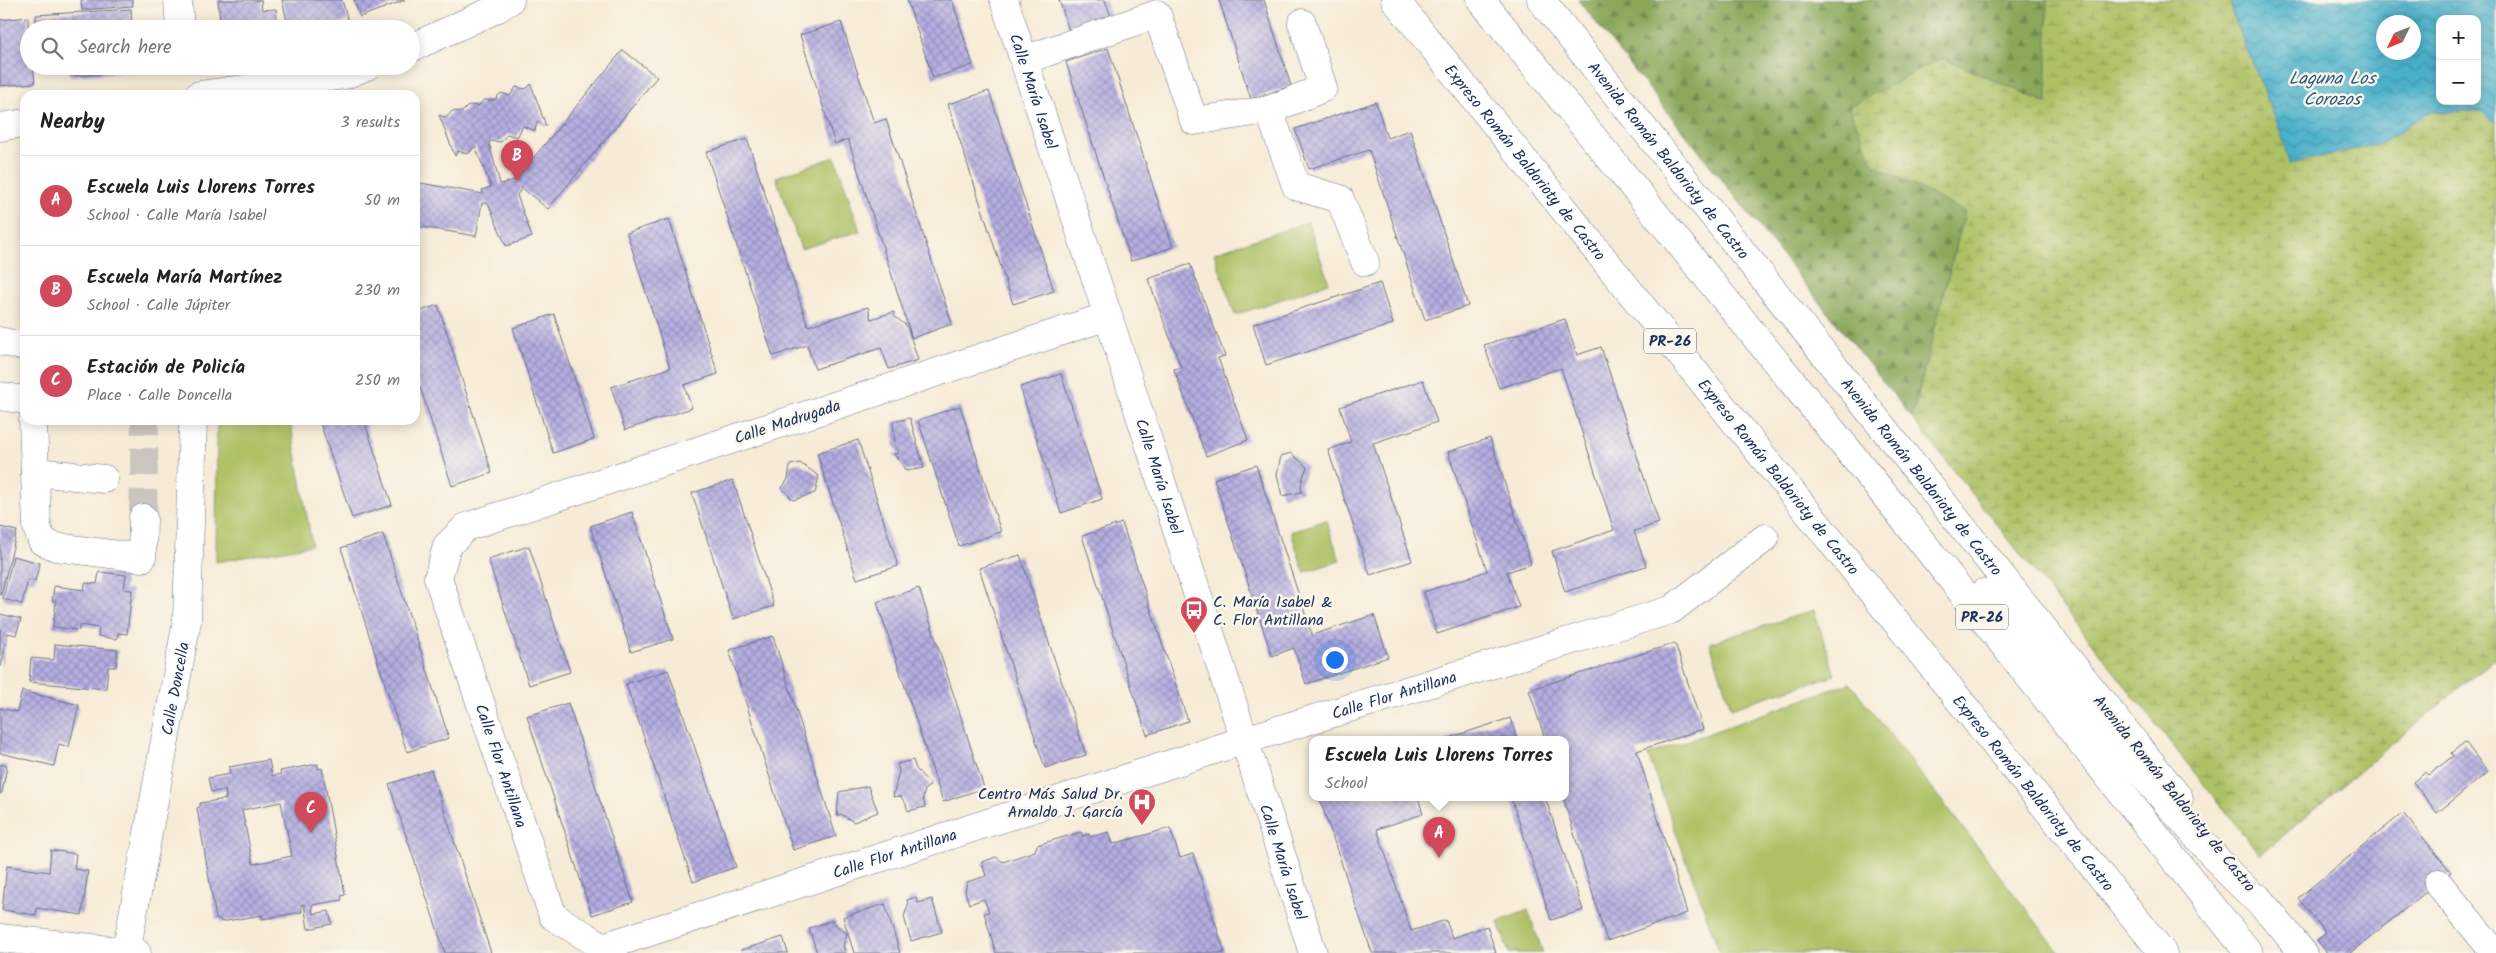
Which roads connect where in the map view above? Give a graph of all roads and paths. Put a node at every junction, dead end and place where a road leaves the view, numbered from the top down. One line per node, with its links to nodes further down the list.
1 (178, 0): 7 (main road)
2 (510, 0): 9 (main road)
3 (1004, 0): 10 (main road, Calle María Isabel)
4 (1395, 0): 36 (main road, Expreso Román Baldorioty de Castro / PR-26)
5 (1481, 0): 26 (main road, PR-26)
6 (1541, 0): 32 (main road, Avenida Román Baldorioty de Castro)
7 (179, 20)
8 (1302, 23): 13 (main road)
9 (420, 44)
10 (1024, 60): 13 (main road); 17 (main road, Calle María Isabel)
11 (345, 75): 12 (main road)
12 (236, 90)
13 (1269, 110): 16 (main road)
14 (20, 124): 15 (main road)
15 (0, 127)
16 (1365, 262)
17 (1108, 316): 28 (main road, Calle Madrugada); 30 (main road, Calle María Isabel)
18 (0, 341): 19 (main road)
19 (20, 346)
20 (0, 396): 21 (main road)
21 (20, 399)
22 (33, 425): 24 (main road)
23 (193, 425): 34 (main road, Calle Doncella)
24 (35, 472): 25 (main road); 27 (main road)
25 (104, 479)
26 (1887, 498): 32 (main road); 37 (main road, PR-26)
27 (143, 518)
28 (466, 527): 30 (main road, Calle Flor Antillana)
29 (1765, 538): 30 (main road, Calle Flor Antillana)
30 (1245, 740): 35 (main road, Calle María Isabel)
31 (2438, 883): 39 (main road)
32 (2274, 917): 38 (main road, Avenida Román Baldorioty de Castro)
33 (0, 938): 34 (main road)
34 (130, 952)
35 (1313, 953)
36 (2163, 953)
37 (2249, 953)
38 (2303, 953)
39 (2495, 953)

